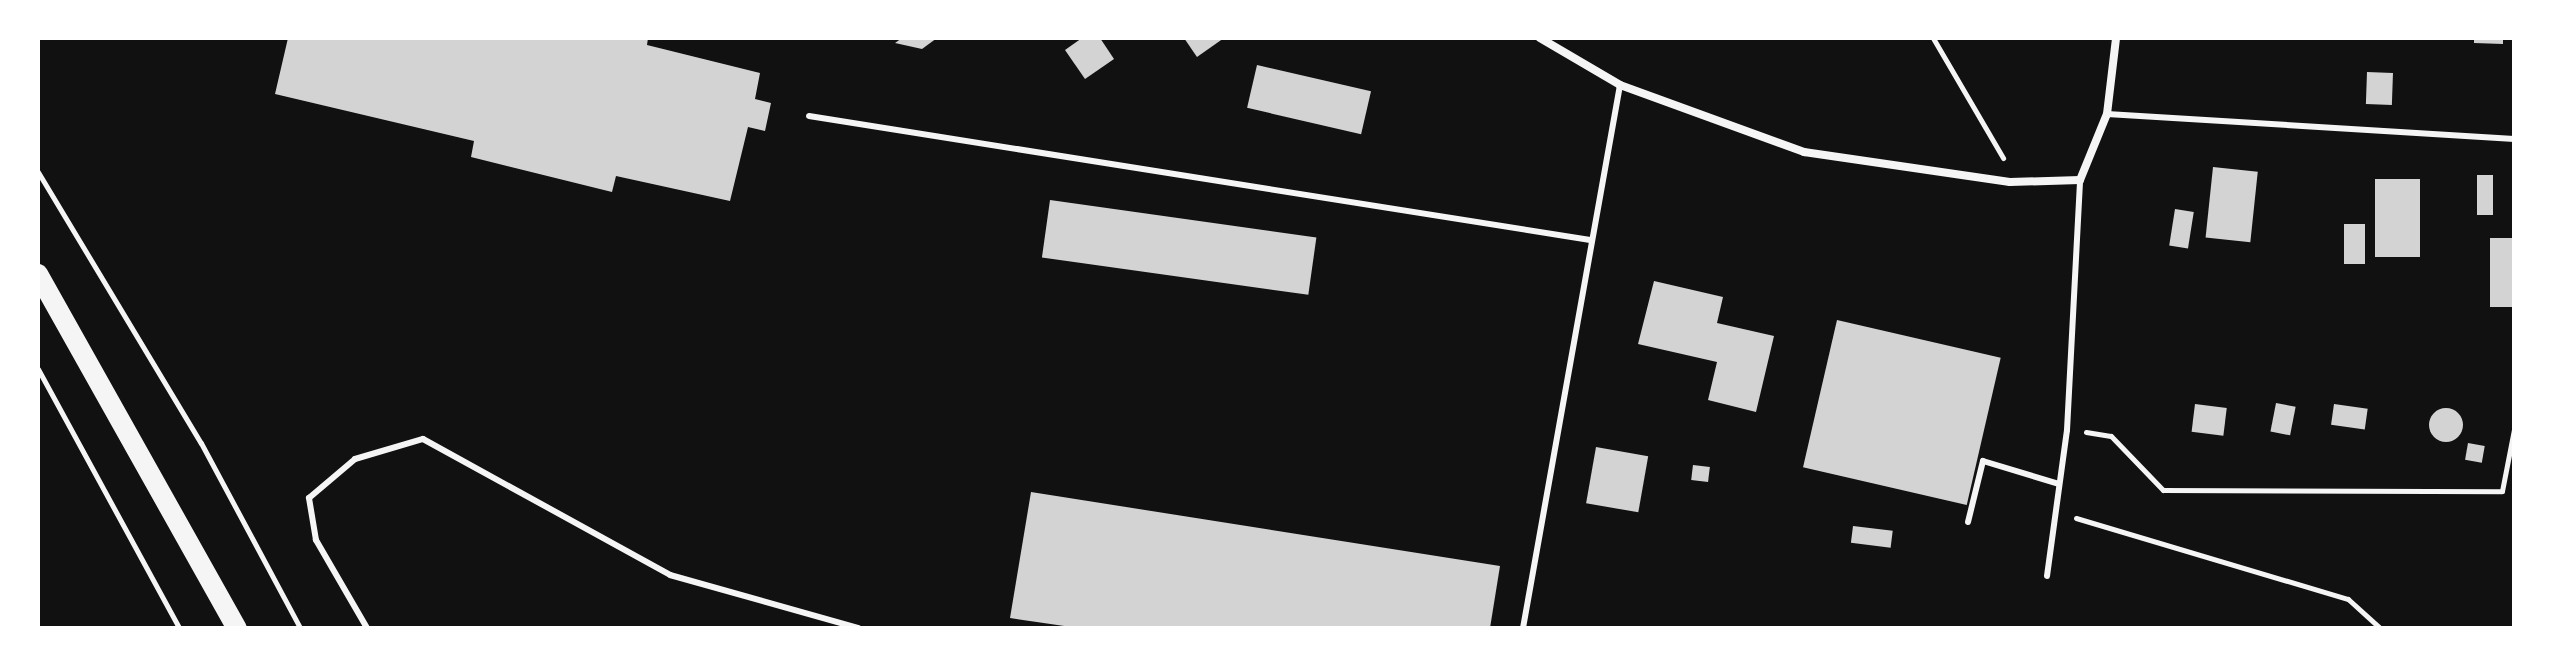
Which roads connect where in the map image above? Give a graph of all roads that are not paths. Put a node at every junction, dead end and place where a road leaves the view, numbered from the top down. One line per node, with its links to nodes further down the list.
1 (1540, 38): 3 (street)
2 (2116, 38): 4 (street)
3 (1620, 85): 7 (street); 8 (lane)
4 (2107, 114): 6 (lane); 7 (street)
5 (809, 116): 8 (lane)
6 (2514, 139)
7 (2080, 180): 10 (lane)
8 (1590, 240): 16 (lane)
9 (38, 274): 13 (main road)
10 (2059, 484): 11 (lane); 12 (lane)
11 (1968, 522)
12 (2047, 576)
13 (237, 628)
14 (367, 628): 15 (lane)
15 (859, 628)
16 (1523, 628)

